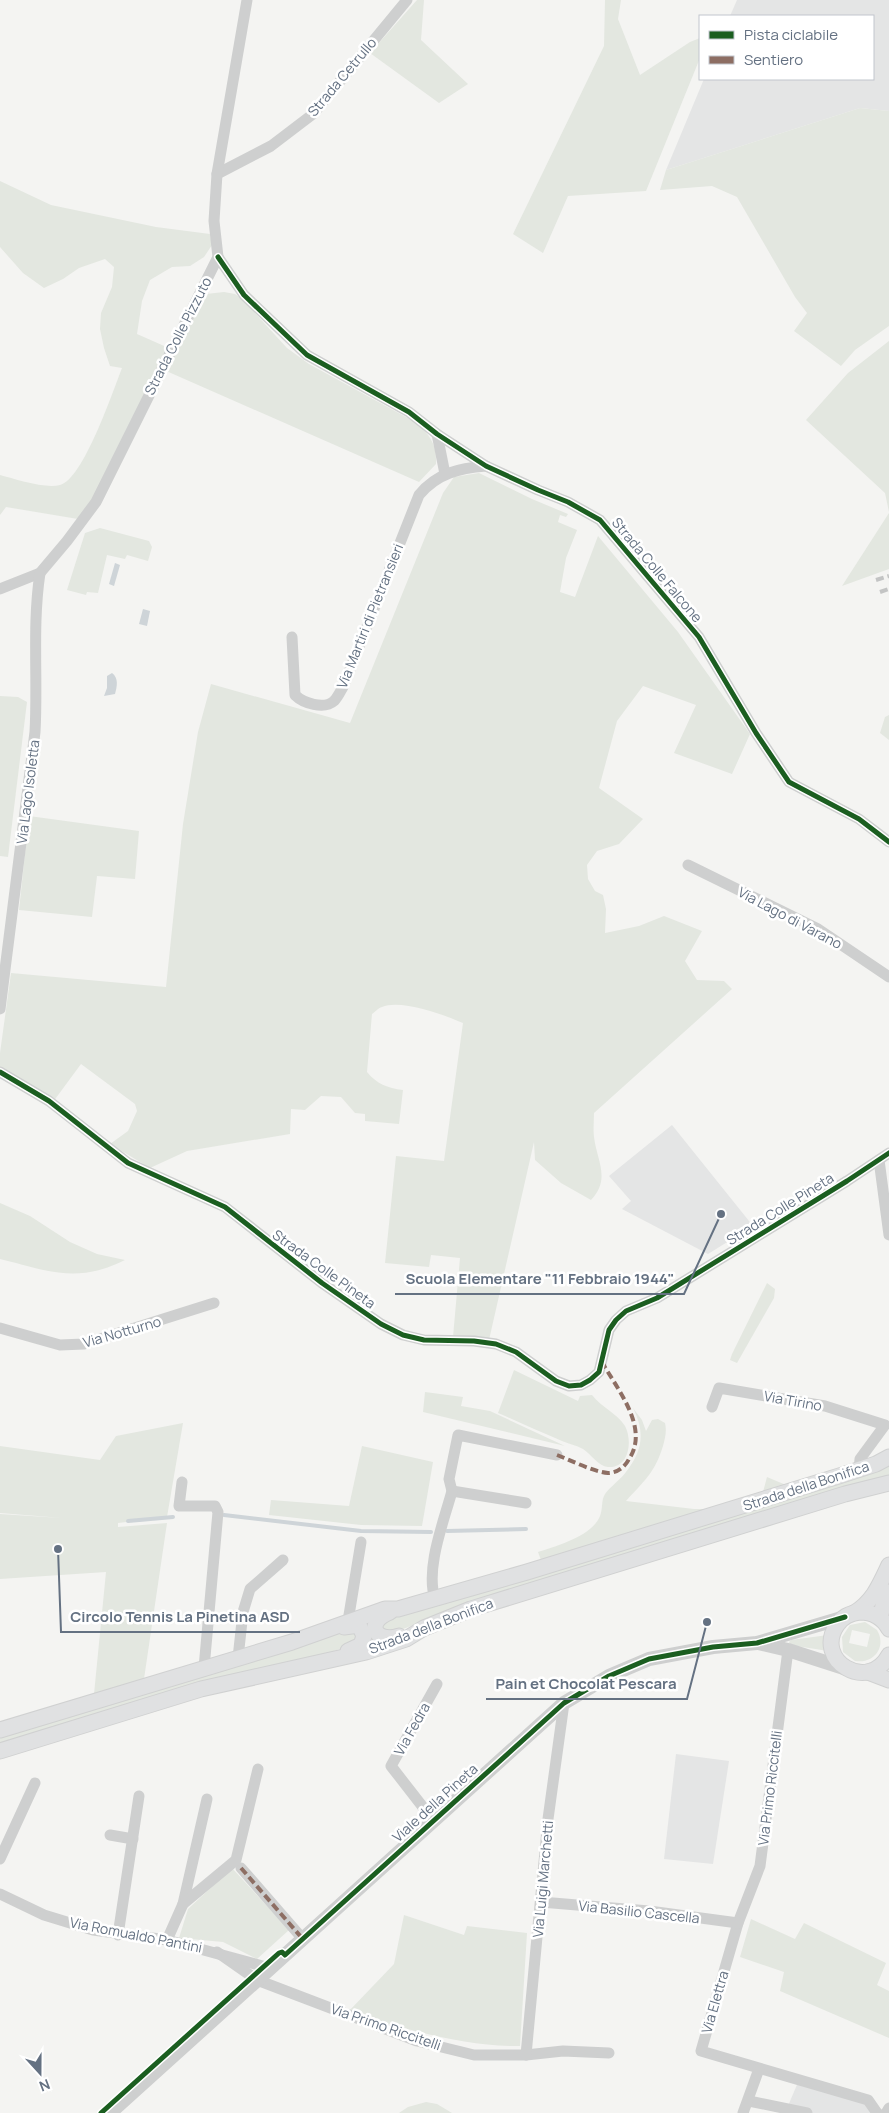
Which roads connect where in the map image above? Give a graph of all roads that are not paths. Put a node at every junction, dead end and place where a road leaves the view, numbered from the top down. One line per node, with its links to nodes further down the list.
1 (247, 0): 3 (street)
2 (407, 0): 3 (street, Strada Cetrullo)
3 (217, 174): 4 (street)
4 (218, 257): 5 (street, Strada Colle Falcone); 8 (street, Strada Colle Pizzuto)
5 (438, 434): 6 (street, Strada Colle Falcone); 7 (street)
6 (486, 466): 7 (street, Via Martiri di Pietransieri); 11 (street, Strada Colle Falcone)
7 (445, 474): 10 (street, Via Martiri di Pietransieri)
8 (40, 573): 9 (street); 14 (street, Via Lago Isoletta)
9 (0, 589)
10 (292, 637)
11 (889, 842)
12 (688, 865): 13 (street, Via Lago di Varano)
13 (888, 974)
14 (0, 1009)
15 (0, 1072): 17 (street, Strada Colle Pineta)
16 (889, 1152): 17 (street)
17 (879, 1160): 18 (street)
18 (889, 1235)
19 (214, 1303): 20 (street, Via Notturno)
20 (0, 1328)
21 (712, 1407): 22 (street, Via Tirino)
22 (887, 1421): 25 (street, Via Tirino)
23 (557, 1455): 28 (street, Strada della Bonifica)
24 (889, 1457): 25 (main road, Strada della Bonifica)
25 (859, 1470): 34 (main road, Strada della Bonifica)
26 (182, 1482): 45 (street)
27 (889, 1483): 39 (main road, Strada della Bonifica)
28 (452, 1491): 29 (street); 34 (street, Strada della Bonifica)
29 (526, 1503)
30 (361, 1542): 38 (street)
31 (282, 1560): 43 (street)
32 (889, 1565): 36 (main road)
33 (889, 1592): 37 (main road)
34 (435, 1598): 35 (main road, Strada della Bonifica)
35 (398, 1609): 38 (main road, Strada della Bonifica); 39 (main road)
36 (849, 1615): 37 (main road); 40 (street, Viale della Pineta); 46 (main road)
37 (885, 1622)
38 (344, 1624): 43 (main road, Strada della Bonifica); 44 (main road)
39 (416, 1632): 44 (main road, Strada della Bonifica)
40 (757, 1643): 41 (street, Viale della Pineta); 50 (street, Viale della Pineta)
41 (788, 1650): 46 (street, Viale della Pineta); 65 (street, Via Primo Riccitelli)
42 (889, 1655): 47 (main road)
43 (238, 1658): 45 (main road, Strada della Bonifica)
44 (327, 1660): 52 (main road, Strada della Bonifica)
45 (204, 1668): 51 (main road, Strada della Bonifica)
46 (847, 1669): 47 (main road)
47 (868, 1672): 48 (main road)
48 (889, 1680)
49 (437, 1684): 57 (street, Via Fedra)
50 (564, 1703): 57 (street, Viale della Pineta); 63 (street, Via Luigi Marchetti)
51 (0, 1730)
52 (0, 1751)
53 (258, 1768): 64 (street)
54 (34, 1783): 60 (street)
55 (140, 1796): 59 (street)
56 (207, 1799): 64 (street)
57 (433, 1820): 67 (street, Viale della Pineta)
58 (110, 1835): 59 (street)
59 (133, 1839): 66 (street)
60 (0, 1859)
61 (241, 1868): 67 (street)
62 (0, 1894): 66 (street, Via Romualdo Pantini)
63 (541, 1902): 65 (street, Via Basilio Cascella); 73 (street, Via Luigi Marchetti)
64 (183, 1904): 68 (street)
65 (738, 1923): 74 (street, Via Elettra)
66 (118, 1935): 68 (street, Via Romualdo Pantini)
67 (302, 1938): 70 (street, Viale della Pineta)
68 (168, 1940): 69 (street, Via Romualdo Pantini)
69 (217, 1952): 70 (street, Via Romualdo Pantini); 71 (street, Via Romualdo Pantini)
70 (270, 1968): 71 (street, Viale della Pineta)
71 (257, 1980): 73 (street, Via Primo Riccitelli); 77 (street, Viale della Pineta)
72 (609, 2053): 73 (street, Via Primo Riccitelli)
73 (526, 2056)
74 (759, 2069): 75 (street); 80 (street, Via Elettra)
75 (749, 2101): 78 (street); 79 (street)
76 (889, 2108): 81 (street)
77 (110, 2113)
78 (743, 2113)
79 (807, 2113)
80 (877, 2113)
81 (886, 2113)

